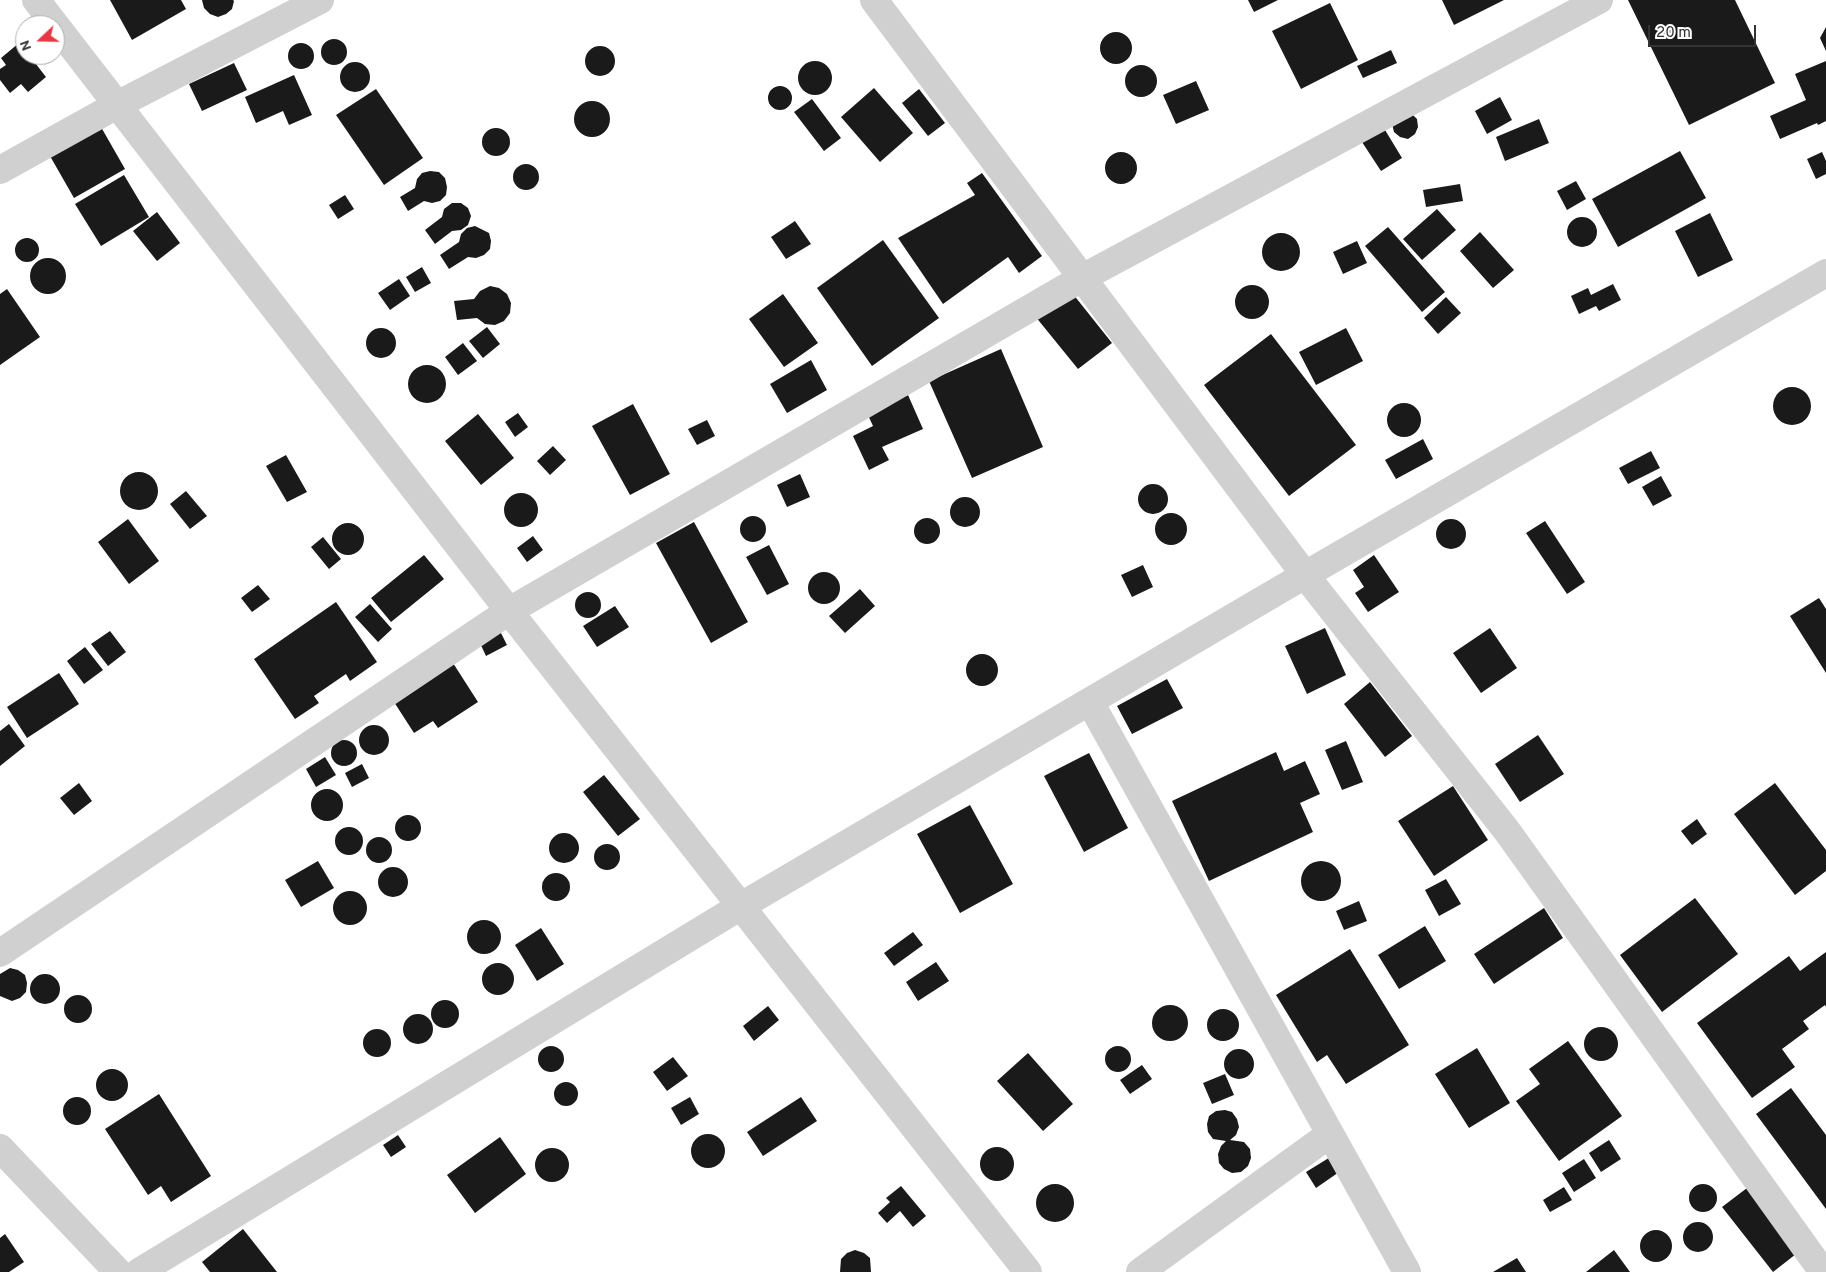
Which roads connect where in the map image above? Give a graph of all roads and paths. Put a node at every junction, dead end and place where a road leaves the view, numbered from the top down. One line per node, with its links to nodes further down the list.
1 (36, 0): 5 (street)
2 (320, 0): 5 (street)
3 (874, 0): 8 (street)
4 (1599, 0): 8 (street)
5 (117, 104): 6 (street); 10 (street)
6 (0, 170)
7 (1826, 273): 9 (street)
8 (1082, 278): 9 (street); 10 (street)
9 (1305, 575): 11 (street); 16 (street)
10 (509, 611): 12 (street); 13 (street)
11 (1090, 702): 12 (street); 14 (street)
12 (741, 906): 18 (street); 19 (street)
13 (0, 953)
14 (1330, 1134): 20 (street); 21 (street)
15 (0, 1148): 17 (street)
16 (1822, 1270)
17 (118, 1272)
18 (139, 1272)
19 (1028, 1272)
20 (1140, 1272)
21 (1407, 1272)

